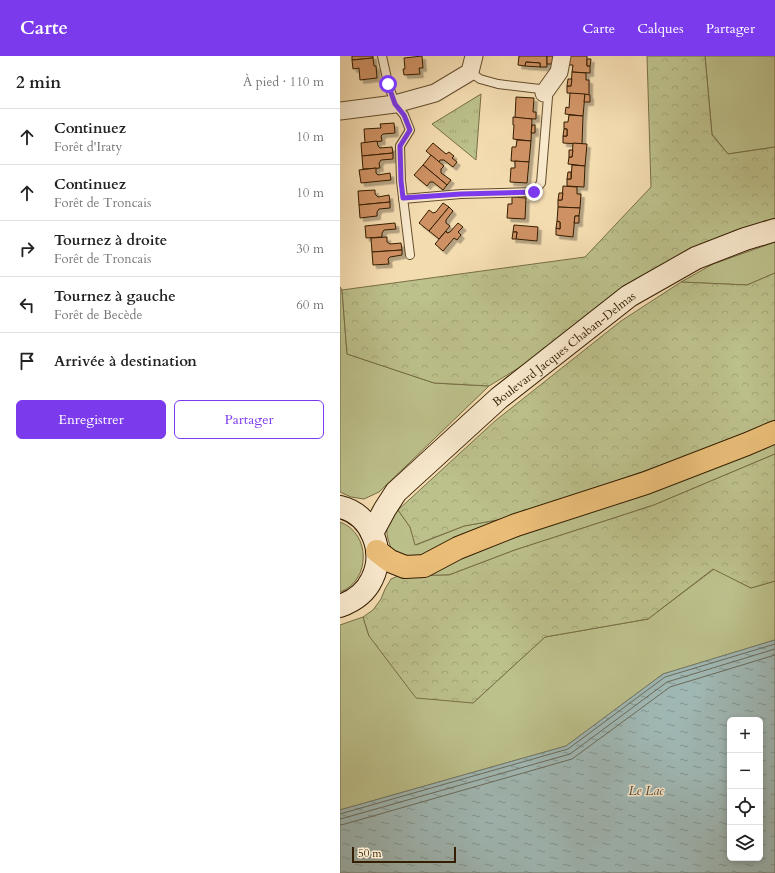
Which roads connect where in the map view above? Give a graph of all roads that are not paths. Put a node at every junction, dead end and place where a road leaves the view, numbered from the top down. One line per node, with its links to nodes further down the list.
1 (382, 56): 5 (lane)
2 (562, 56): 4 (street)
3 (472, 64): 4 (lane); 5 (street)
4 (544, 93): 7 (lane)
5 (395, 104): 6 (street); 7 (lane)
6 (340, 111)
7 (403, 198): 9 (lane)
8 (775, 230): 11 (main road, Boulevard Jacques Chaban-Delmas)
9 (410, 255)
10 (775, 432): 13 (highway)
11 (396, 492): 12 (main road, Boulevard Jacques Chaban-Delmas); 13 (main road, Boulevard Jacques Chaban-Delmas)
12 (342, 508): 13 (main road)
13 (375, 542): 14 (main road)
14 (340, 606)

